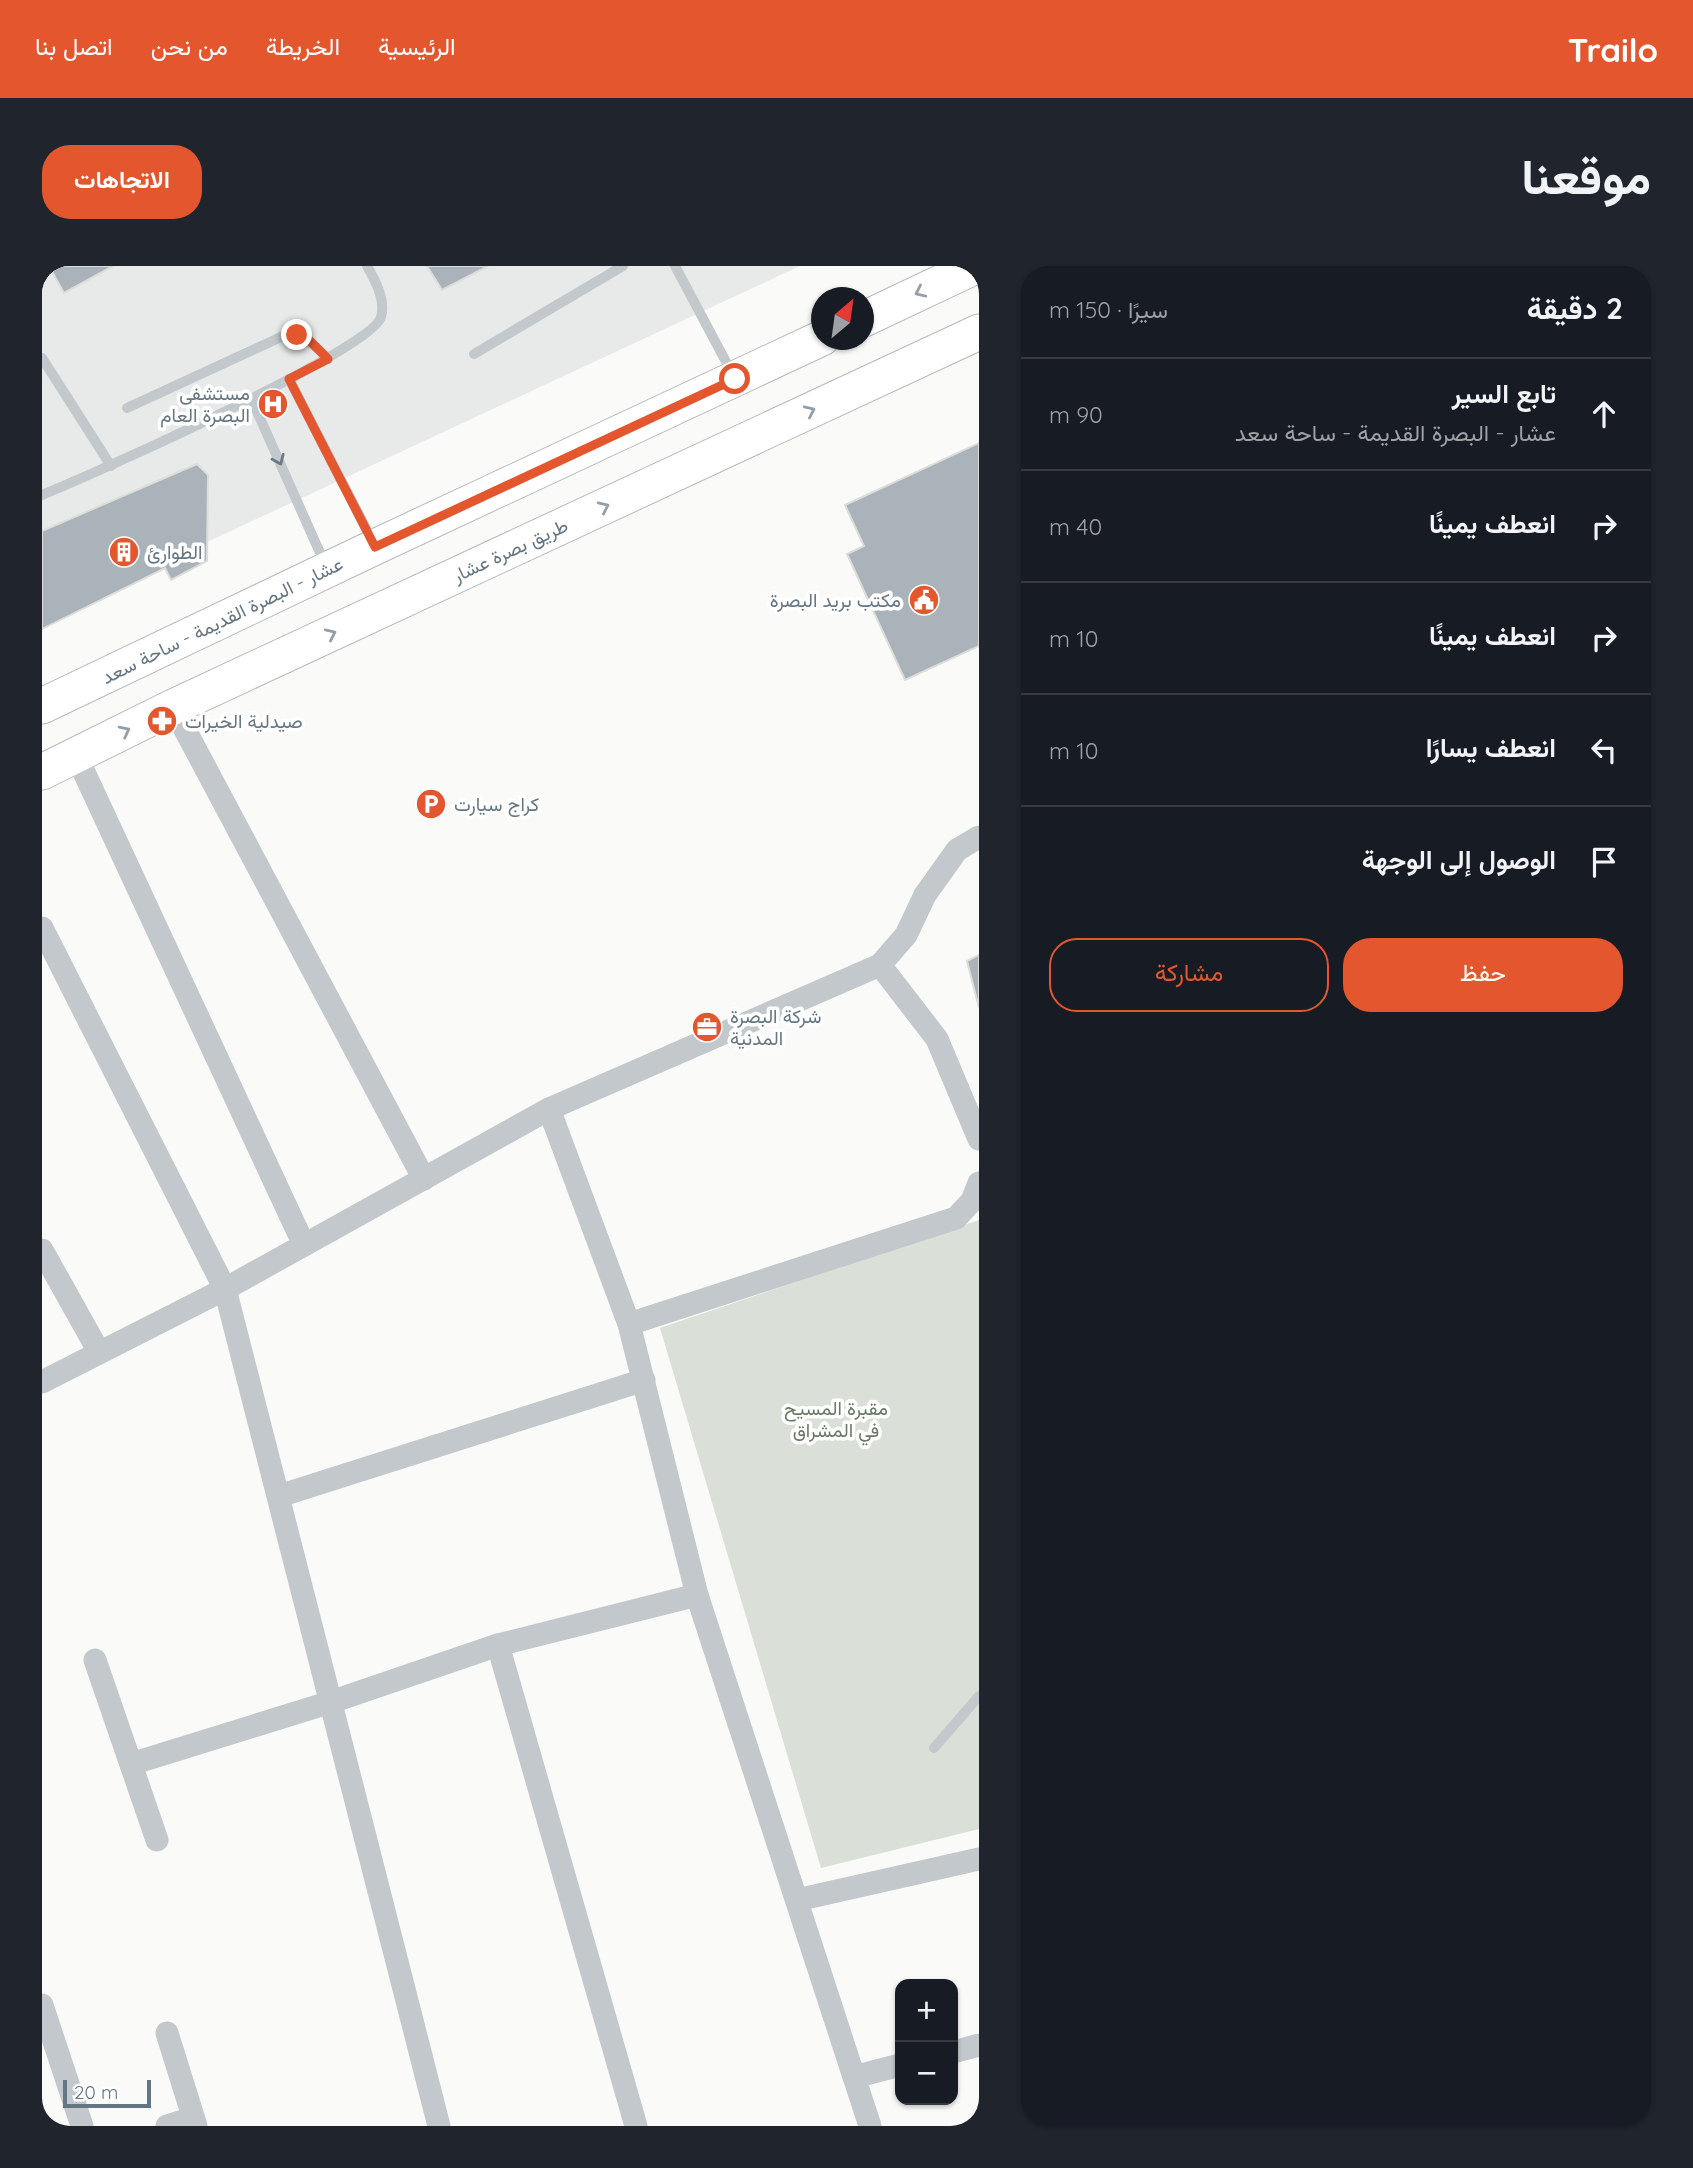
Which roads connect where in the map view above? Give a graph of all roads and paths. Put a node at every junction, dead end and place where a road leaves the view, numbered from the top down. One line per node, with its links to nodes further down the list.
1 (367, 266): 10 (lane)
2 (623, 266): 8 (lane)
3 (675, 266): 12 (lane)
4 (976, 266): 5 (main road, one-way to 5)
5 (874, 314)
6 (979, 332): 20 (main road, طريق بصرة عشار, one-way to 6)
7 (811, 343): 12 (main road, عشار - البصرة القديمة - ساحة سعد)
8 (474, 354)
9 (42, 358): 15 (lane)
10 (328, 359): 11 (lane); 14 (lane)
11 (289, 379): 13 (lane); 17 (lane)
12 (735, 379): 17 (main road, عشار - البصرة القديمة - ساحة سعد)
13 (251, 398): 15 (lane); 18 (lane, one-way to 18)
14 (127, 408)
15 (111, 466): 16 (lane)
16 (42, 495)
17 (375, 547): 18 (main road, عشار - البصرة القديمة - ساحة سعد)
18 (328, 569): 19 (main road, عشار - البصرة القديمة - ساحة سعد)
19 (42, 706)
20 (173, 707): 21 (main road, طريق بصرة عشار, one-way to 20); 28 (street)
21 (76, 755): 22 (main road, طريق بصرة عشار); 30 (street)
22 (42, 772)
23 (979, 837): 25 (street)
24 (42, 928): 32 (street)
25 (880, 965): 26 (street); 27 (street)
26 (549, 1109): 28 (street); 33 (street)
27 (979, 1139)
28 (424, 1179): 30 (street)
29 (979, 1183): 33 (street)
30 (304, 1245): 32 (street)
31 (42, 1250): 34 (street)
32 (225, 1289): 34 (street); 37 (street)
33 (629, 1324): 35 (street)
34 (99, 1352): 36 (street)
35 (643, 1380): 37 (street); 38 (street)
36 (42, 1382)
37 (279, 1496): 42 (street)
38 (697, 1595): 39 (street); 47 (street)
39 (498, 1645): 42 (street); 58 (street)
40 (95, 1660): 44 (street)
41 (979, 1696): 43 (lane)
42 (331, 1702): 44 (street); 57 (street)
43 (934, 1748)
44 (131, 1764): 45 (street)
45 (157, 1840)
46 (979, 1860): 47 (street)
47 (797, 1900): 53 (street)
48 (42, 2005): 55 (street)
49 (167, 2034): 54 (street)
50 (979, 2045): 51 (street)
51 (958, 2051)
52 (895, 2066): 53 (street)
53 (854, 2077): 59 (street)
54 (194, 2122): 56 (street)
55 (82, 2126)
56 (167, 2126)
57 (439, 2126)
58 (636, 2126)
59 (870, 2126)

